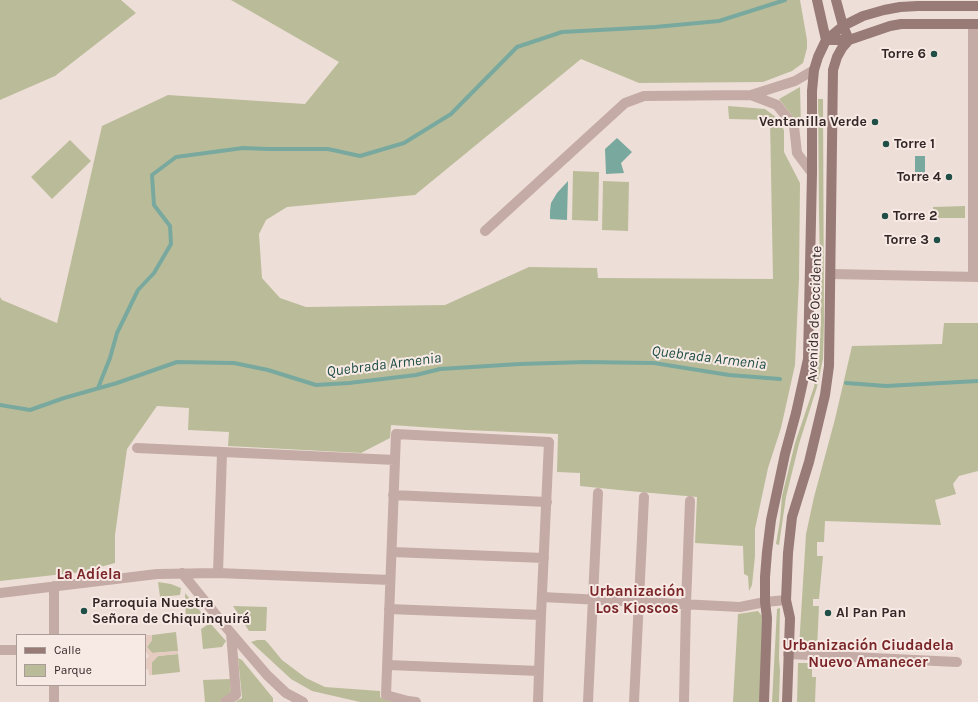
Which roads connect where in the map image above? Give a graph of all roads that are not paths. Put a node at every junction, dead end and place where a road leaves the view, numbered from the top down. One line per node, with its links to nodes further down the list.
1 (817, 0): 6 (main road)
2 (838, 5): 5 (main road)
3 (978, 6): 5 (main road)
4 (975, 24): 7 (main road); 13 (street)
5 (843, 26): 6 (main road); 7 (main road)
6 (826, 40): 7 (main road); 8 (main road, Avenida de Occidente)
7 (849, 40): 12 (main road, Avenida de Occidente)
8 (814, 70): 9 (street); 10 (main road, Avenida de Occidente)
9 (751, 95): 10 (street); 11 (street)
10 (812, 173): 33 (main road, Avenida de Occidente)
11 (485, 231)
12 (831, 274): 13 (street); 31 (main road, Avenida de Occidente)
13 (975, 277)
14 (137, 448): 15 (street)
15 (222, 453): 16 (street); 25 (street)
16 (395, 460): 18 (street); 21 (street)
17 (598, 493): 30 (street)
18 (393, 495): 21 (street); 22 (street)
19 (644, 497): 32 (street)
20 (690, 501): 34 (street)
21 (547, 502): 23 (street)
22 (392, 552): 23 (street); 26 (street)
23 (544, 558): 29 (street)
24 (182, 573): 25 (street); 27 (street); 37 (street)
25 (218, 573): 26 (street)
26 (390, 580): 35 (street)
27 (54, 586): 28 (street); 38 (street)
28 (0, 593)
29 (542, 597): 30 (street); 36 (street)
30 (593, 600): 32 (street); 51 (street)
31 (786, 600): 33 (street); 41 (main road, Avenida de Occidente)
32 (639, 602): 34 (street); 52 (street)
33 (765, 602): 34 (street); 54 (main road, Avenida de Occidente)
34 (686, 604): 53 (street)
35 (389, 609): 36 (street); 43 (street)
36 (541, 615): 44 (street)
37 (231, 633): 47 (street); 48 (street)
38 (54, 634)
39 (0, 650): 40 (street)
40 (16, 650)
41 (788, 654): 42 (street); 55 (main road, Avenida de Occidente)
42 (957, 662)
43 (388, 665): 44 (street); 49 (street)
44 (539, 671): 50 (street)
45 (54, 686): 46 (street)
46 (54, 702)
47 (225, 702)
48 (303, 702)
49 (416, 702)
50 (538, 702)
51 (588, 702)
52 (634, 702)
53 (684, 702)
54 (764, 702)
55 (787, 702)

